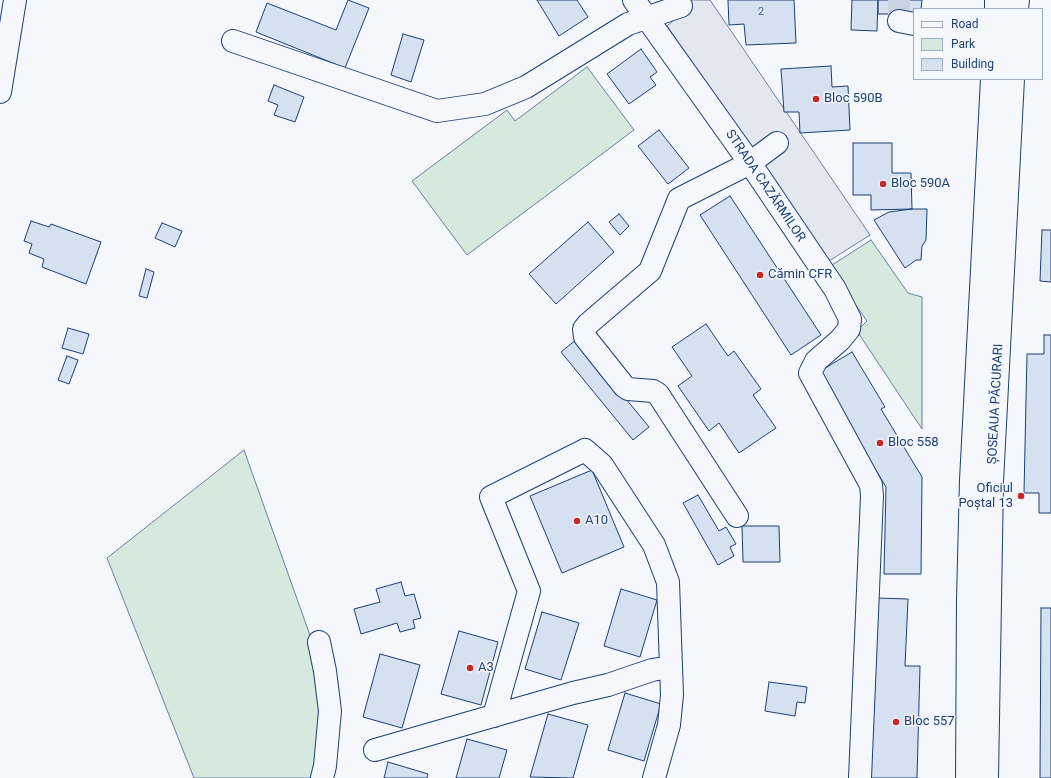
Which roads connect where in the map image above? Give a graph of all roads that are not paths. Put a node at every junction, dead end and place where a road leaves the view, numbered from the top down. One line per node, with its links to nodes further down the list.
1 (15, 0): 8 (street)
2 (634, 0): 4 (street, STRADA CAZĂRMILOR)
3 (681, 6): 4 (street)
4 (646, 18): 5 (street); 10 (street, STRADA CAZĂRMILOR)
5 (233, 41)
6 (992, 80): 19 (street, ȘOSEAUA PĂCURARI)
7 (1013, 80): 20 (street, ȘOSEAUA PĂCURARI)
8 (0, 92)
9 (777, 143): 10 (street)
10 (750, 163): 11 (street); 18 (street, STRADA CAZĂRMILOR)
11 (737, 516)
12 (319, 642): 16 (street)
13 (671, 668): 14 (street); 14 (street); 17 (street)
14 (494, 716): 15 (street)
15 (375, 750)
16 (322, 778)
17 (654, 778)
18 (860, 778)
19 (966, 778)
20 (987, 778)

